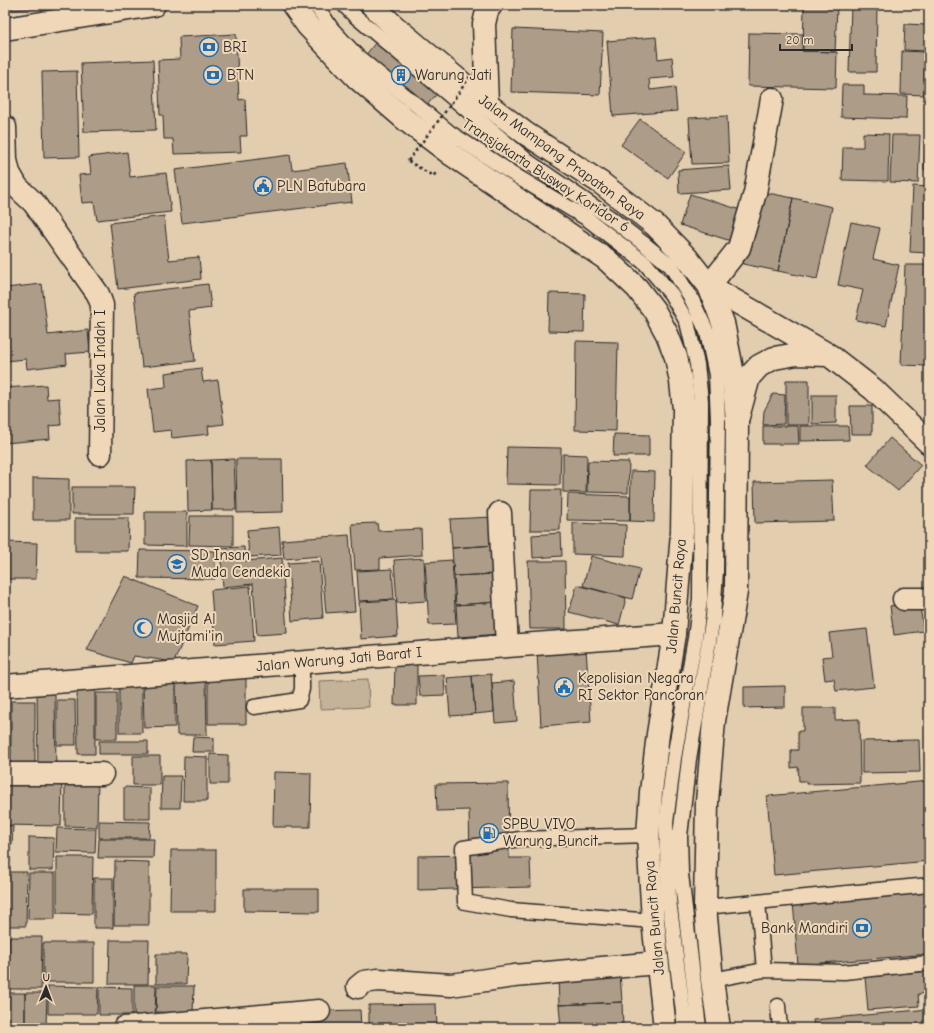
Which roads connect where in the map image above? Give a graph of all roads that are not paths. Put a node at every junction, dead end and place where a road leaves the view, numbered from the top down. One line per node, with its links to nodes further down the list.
1 (154, 5): 7 (main road)
2 (293, 5): 19 (main road, Jalan Buncit Raya)
3 (316, 5): 41 (lane, Transjakarta Busway Koridor 6)
4 (344, 5): 42 (lane, Transjakarta Busway Koridor 6)
5 (372, 5): 9 (main road, Jalan Mampang Prapatan Raya)
6 (491, 5): 9 (main road)
7 (5, 29)
8 (772, 99): 11 (main road)
9 (487, 104): 11 (main road, Jalan Mampang Prapatan Raya)
10 (5, 127): 15 (main road, Jalan Loka Indah I)
11 (709, 286): 12 (main road); 13 (main road)
12 (829, 355): 13 (main road); 14 (main road)
13 (737, 422): 29 (main road)
14 (929, 443)
15 (100, 454)
16 (500, 514): 20 (main road)
17 (904, 598): 18 (main road)
18 (929, 600)
19 (674, 634): 20 (main road, Jalan Warung Jati Barat I); 26 (main road, Jalan Buncit Raya)
20 (507, 646): 21 (main road, Jalan Warung Jati Barat I)
21 (302, 662): 22 (main road, Jalan Warung Jati Barat I); 23 (lane)
22 (5, 686)
23 (254, 707)
24 (5, 774): 25 (main road)
25 (102, 774)
26 (648, 835): 30 (main road, Jalan Buncit Raya); 30 (lane)
27 (929, 886): 28 (lane)
28 (758, 902): 29 (lane); 33 (lane)
29 (705, 907): 34 (main road)
30 (653, 921): 31 (main road, Jalan Buncit Raya)
31 (657, 963): 35 (main road); 40 (main road, Jalan Buncit Raya)
32 (929, 963): 33 (lane)
33 (764, 970): 34 (lane)
34 (712, 980): 43 (main road)
35 (358, 987)
36 (778, 1006): 44 (lane)
37 (319, 1011): 38 (main road)
38 (190, 1025): 39 (main road)
39 (124, 1028)
40 (665, 1028)
41 (685, 1028)
42 (699, 1028)
43 (719, 1028)
44 (780, 1028)

